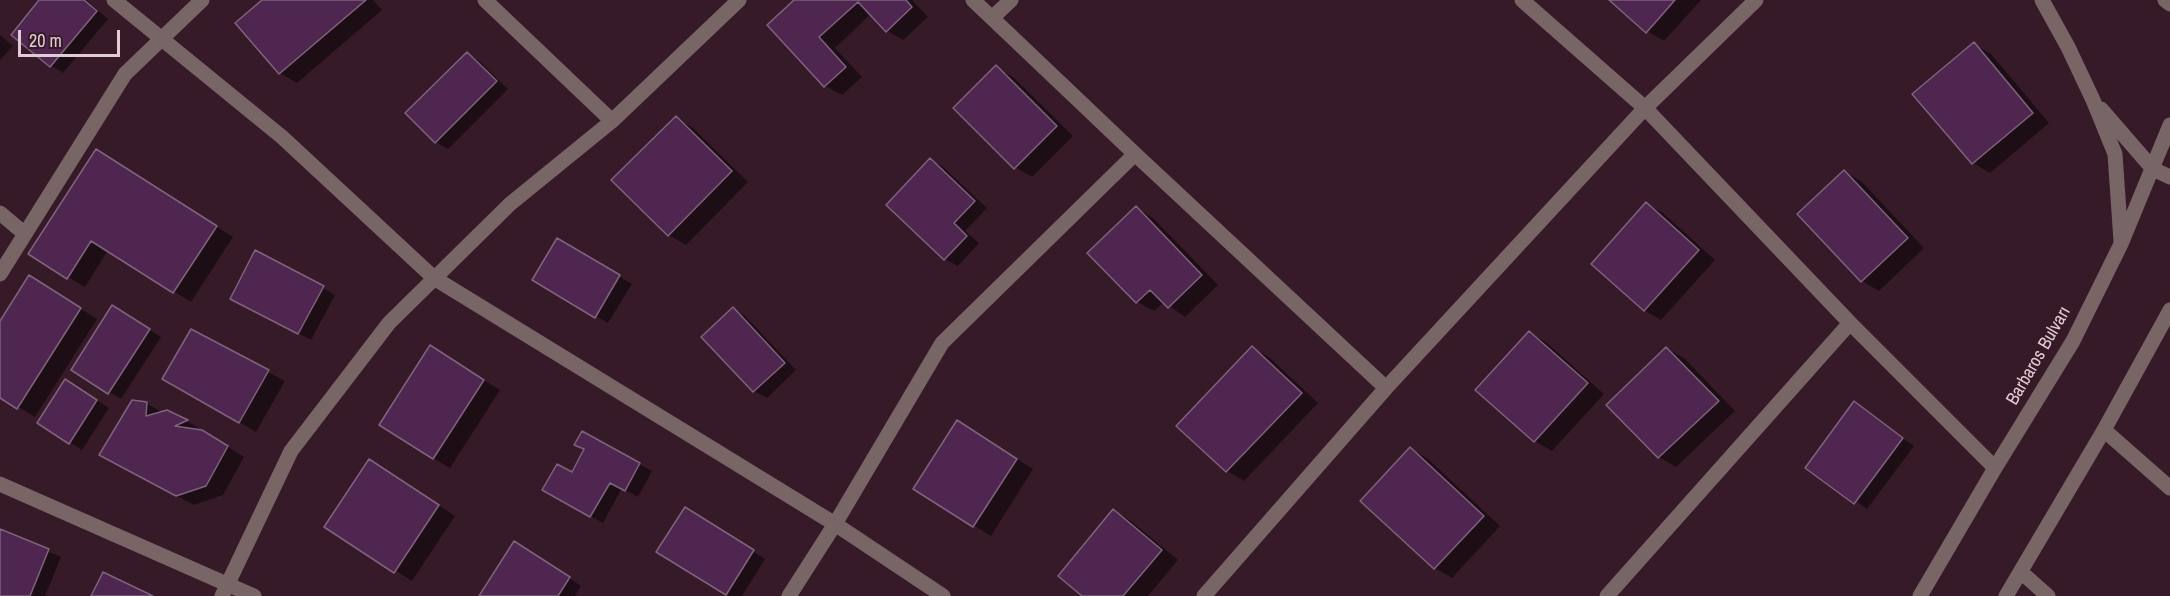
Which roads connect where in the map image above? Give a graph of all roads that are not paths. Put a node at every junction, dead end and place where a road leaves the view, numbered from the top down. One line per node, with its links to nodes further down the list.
1 (114, 0): 13 (street)
2 (202, 0): 13 (street)
3 (485, 0): 16 (street)
4 (739, 0): 16 (street)
5 (973, 0): 12 (street)
6 (1011, 0): 12 (street)
7 (1522, 0): 15 (street)
8 (1756, 0): 15 (street)
9 (2042, 0): 14 (street)
10 (2165, 0): 11 (street)
11 (2170, 4)
12 (992, 18): 18 (street)
13 (162, 39): 22 (street); 25 (street)
14 (2093, 100): 19 (street); 23 (street)
15 (1645, 108): 27 (street); 28 (street)
16 (612, 121): 25 (street)
17 (2170, 125): 19 (street, Barbaros Bulvarı)
18 (1135, 154): 28 (street); 33 (street)
19 (2153, 169): 20 (street); 23 (street, Barbaros Bulvarı)
20 (2170, 177)
21 (0, 213): 22 (street)
22 (25, 234): 24 (street)
23 (2121, 244): 30 (street, Barbaros Bulvarı)
24 (0, 274)
25 (434, 279): 33 (street); 35 (street)
26 (2170, 310): 29 (street)
27 (1850, 323): 30 (street); 40 (street)
28 (1386, 388): 39 (street)
29 (2104, 430): 32 (street); 34 (street)
30 (1995, 468): 41 (street, Barbaros Bulvarı)
31 (0, 484): 35 (street)
32 (2170, 488)
33 (834, 524): 37 (street); 38 (street)
34 (2021, 572): 42 (street); 43 (street)
35 (225, 590): 36 (street)
36 (254, 596)
37 (789, 596)
38 (943, 596)
39 (1204, 596)
40 (1607, 596)
41 (1920, 596)
42 (2006, 596)
43 (2048, 596)

